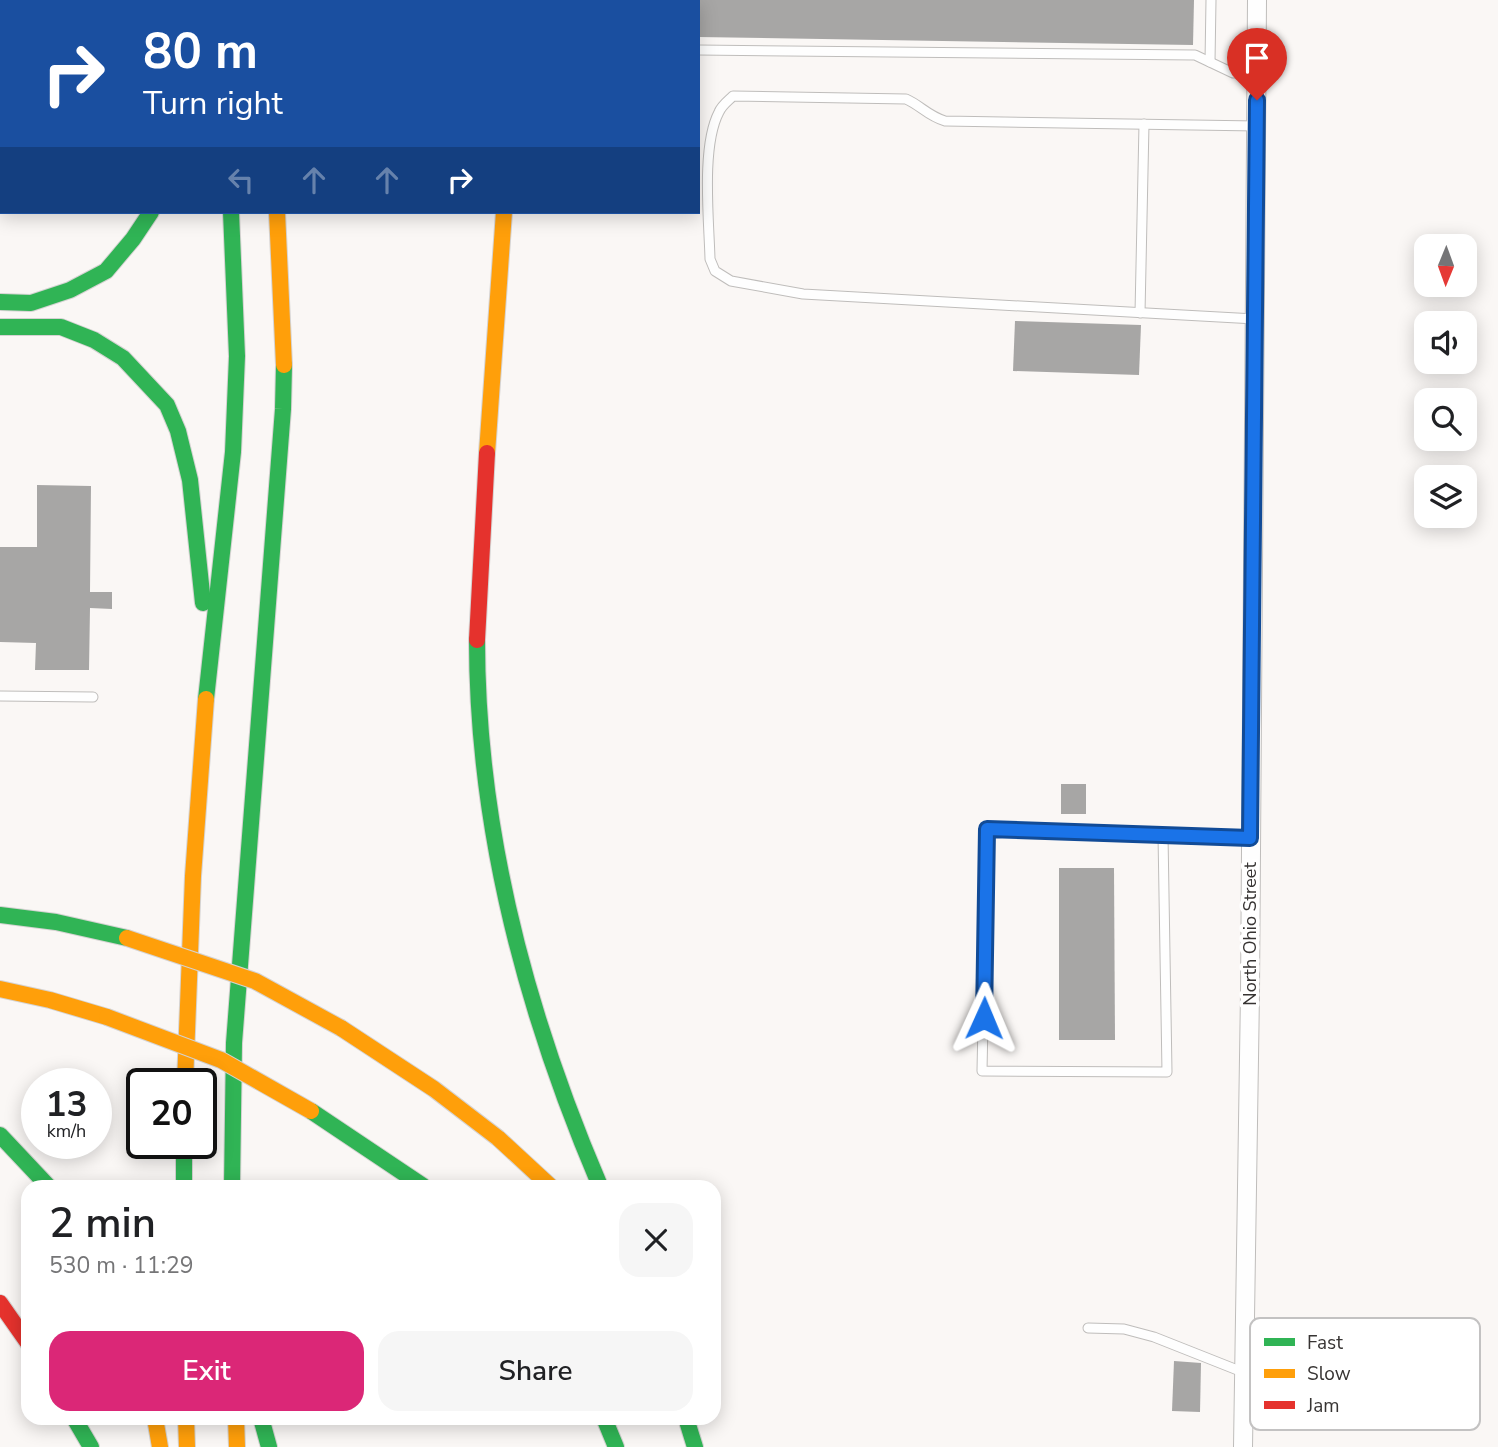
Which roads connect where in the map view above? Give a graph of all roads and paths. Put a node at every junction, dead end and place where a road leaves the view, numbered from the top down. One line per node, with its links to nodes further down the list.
1 (1211, 0): 4 (lane)
2 (1257, 0): 5 (street, North Ohio Street)
3 (700, 50): 4 (lane)
4 (1210, 62): 5 (lane)
5 (1257, 73): 7 (street, North Ohio Street)
6 (1144, 124): 7 (lane); 13 (lane); 13 (lane)
7 (1257, 126): 14 (street, North Ohio Street)
8 (150, 214): 12 (highway)
9 (231, 214): 18 (highway)
10 (277, 214): 28 (highway)
11 (504, 214): 31 (highway)
12 (0, 302)
13 (1140, 313): 14 (lane)
14 (1255, 319): 20 (street, North Ohio Street)
15 (0, 327): 18 (highway)
16 (0, 696): 17 (lane)
17 (93, 697)
18 (205, 708): 23 (highway)
19 (1163, 835): 19 (lane); 20 (lane)
20 (1250, 838): 35 (street, North Ohio Street)
21 (0, 915): 30 (highway, bridge)
22 (0, 989): 29 (highway, bridge)
23 (186, 1068)
24 (0, 1135): 26 (highway)
25 (184, 1159): 27 (highway)
26 (42, 1180)
27 (184, 1180)
28 (234, 1180)
29 (414, 1180)
30 (544, 1180)
31 (597, 1180)
32 (0, 1303): 34 (highway)
33 (1088, 1328): 35 (lane)
34 (21, 1333)
35 (1245, 1373): 50 (street, North Ohio Street)
36 (78, 1425): 43 (highway)
37 (156, 1425): 44 (highway)
38 (186, 1425): 45 (highway)
39 (236, 1425): 46 (highway)
40 (263, 1425): 47 (highway)
41 (607, 1425): 48 (highway)
42 (688, 1425): 49 (highway)
43 (91, 1447)
44 (160, 1447)
45 (187, 1447)
46 (237, 1447)
47 (268, 1447)
48 (616, 1447)
49 (695, 1447)
50 (1244, 1447)

